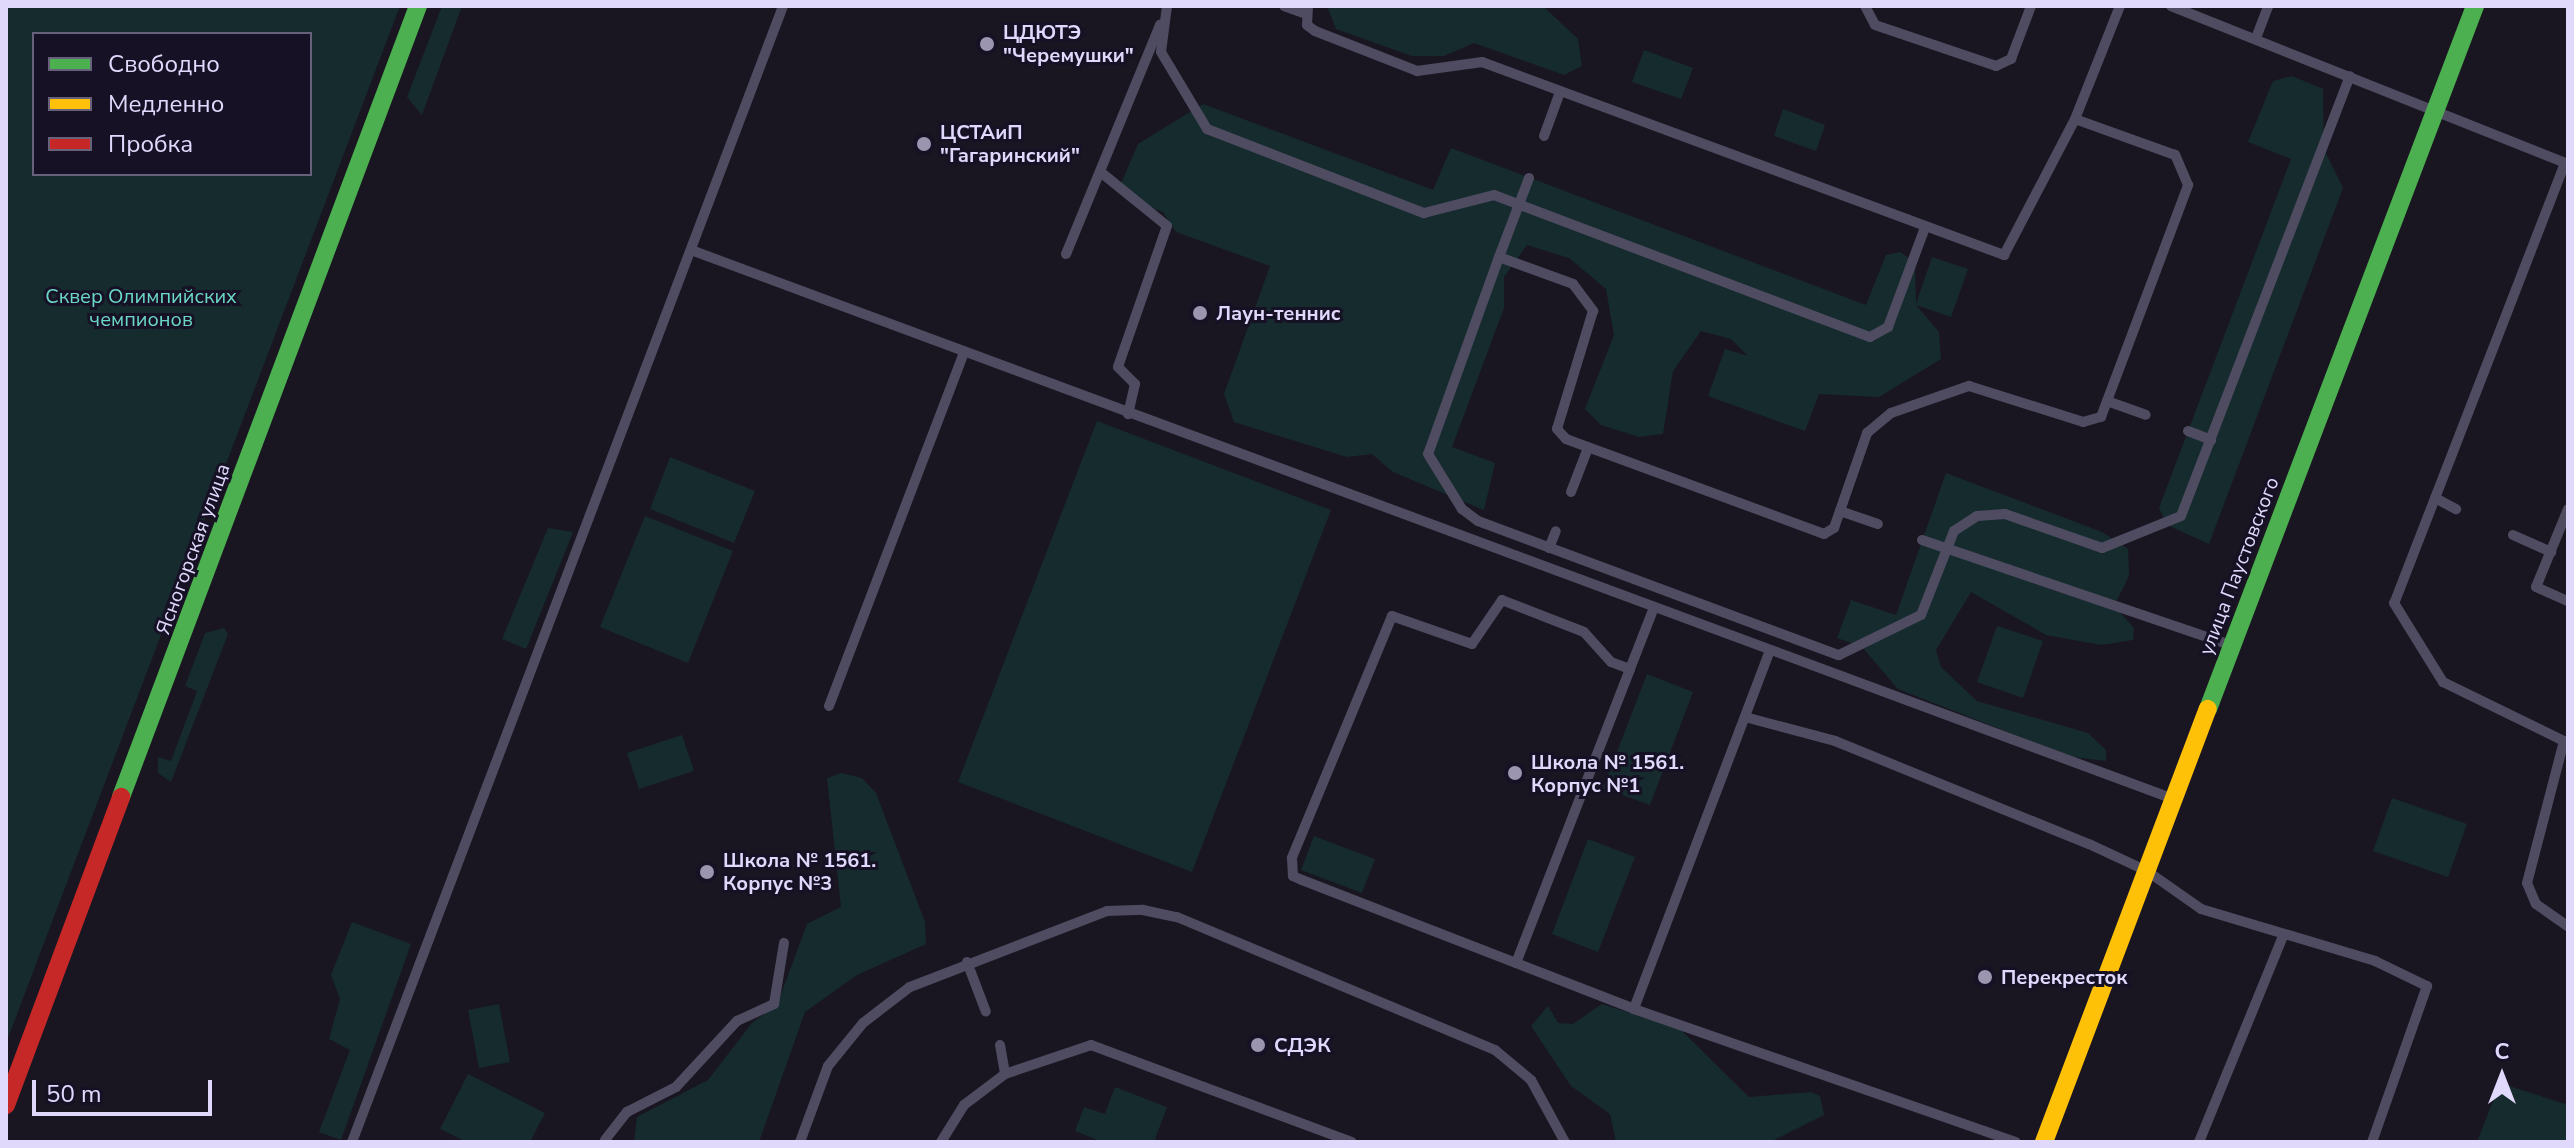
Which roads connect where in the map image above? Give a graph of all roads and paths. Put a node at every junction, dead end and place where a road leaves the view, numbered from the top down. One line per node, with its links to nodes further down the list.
1 (418, 6): 65 (main road, Ясногорская улица)
2 (783, 6): 25 (lane)
3 (1284, 6): 12 (lane)
4 (1865, 6): 5 (lane)
5 (2031, 6)
6 (2120, 6): 18 (lane)
7 (2171, 6): 13 (lane)
8 (2212, 6): 13 (lane)
9 (2268, 6): 14 (lane)
10 (2475, 6): 17 (main road, улица Паустовского)
11 (1166, 7): 21 (lane); 23 (lane)
12 (1307, 10): 16 (lane)
13 (2206, 20): 14 (lane)
14 (2256, 38): 15 (lane)
15 (2350, 76): 17 (lane); 33 (lane)
16 (1560, 92): 19 (lane); 24 (lane)
17 (2437, 110): 20 (lane); 49 (main road, улица Паустовского)
18 (2075, 119): 24 (lane); 29 (lane)
19 (1544, 136)
20 (2567, 163): 36 (lane)
21 (1103, 174): 26 (lane); 30 (lane)
22 (1529, 178): 23 (lane)
23 (1519, 204): 24 (lane); 27 (lane)
24 (1924, 230)
25 (691, 250): 28 (lane); 67 (lane)
26 (1066, 254)
27 (1499, 257): 34 (lane); 44 (lane)
28 (964, 352): 30 (lane); 52 (lane)
29 (2107, 401): 31 (lane); 39 (lane)
30 (1128, 414): 48 (lane)
31 (2146, 415)
32 (2188, 431): 33 (lane)
33 (2211, 440): 45 (lane)
34 (1588, 448): 35 (lane); 39 (lane)
35 (1571, 492)
36 (2435, 498): 37 (lane); 56 (lane)
37 (2456, 509)
38 (2568, 509): 46 (lane)
39 (1840, 511): 40 (lane)
40 (1878, 524)
41 (1556, 531): 44 (lane)
42 (2513, 535): 46 (lane)
43 (1922, 540): 45 (lane)
44 (1549, 548): 45 (lane)
45 (1947, 549): 49 (lane)
46 (2551, 552): 47 (lane)
47 (2568, 601)
48 (1653, 610): 50 (lane); 51 (lane)
49 (2232, 646): 54 (main road, улица Паустовского)
50 (1769, 653): 53 (lane); 54 (lane)
51 (1630, 669): 60 (lane); 60 (lane)
52 (829, 706)
53 (1745, 717): 55 (lane); 61 (lane)
54 (2174, 799): 55 (main road, улица Паустовского)
55 (2147, 871): 57 (lane); 73 (main road, улица Паустовского)
56 (2568, 926)
57 (2283, 936): 74 (lane); 75 (lane)
58 (784, 943): 66 (lane)
59 (967, 962): 62 (lane); 68 (lane); 71 (lane)
60 (1516, 963): 61 (lane)
61 (1634, 1009): 72 (lane)
62 (986, 1012)
63 (1000, 1045): 64 (lane)
64 (1005, 1074): 69 (lane); 70 (lane)
65 (6, 1105)
66 (605, 1140)
67 (352, 1142)
68 (800, 1142)
69 (941, 1142)
70 (1352, 1142)
71 (1565, 1142)
72 (2016, 1142)
73 (2044, 1142)
74 (2199, 1142)
75 (2372, 1142)

